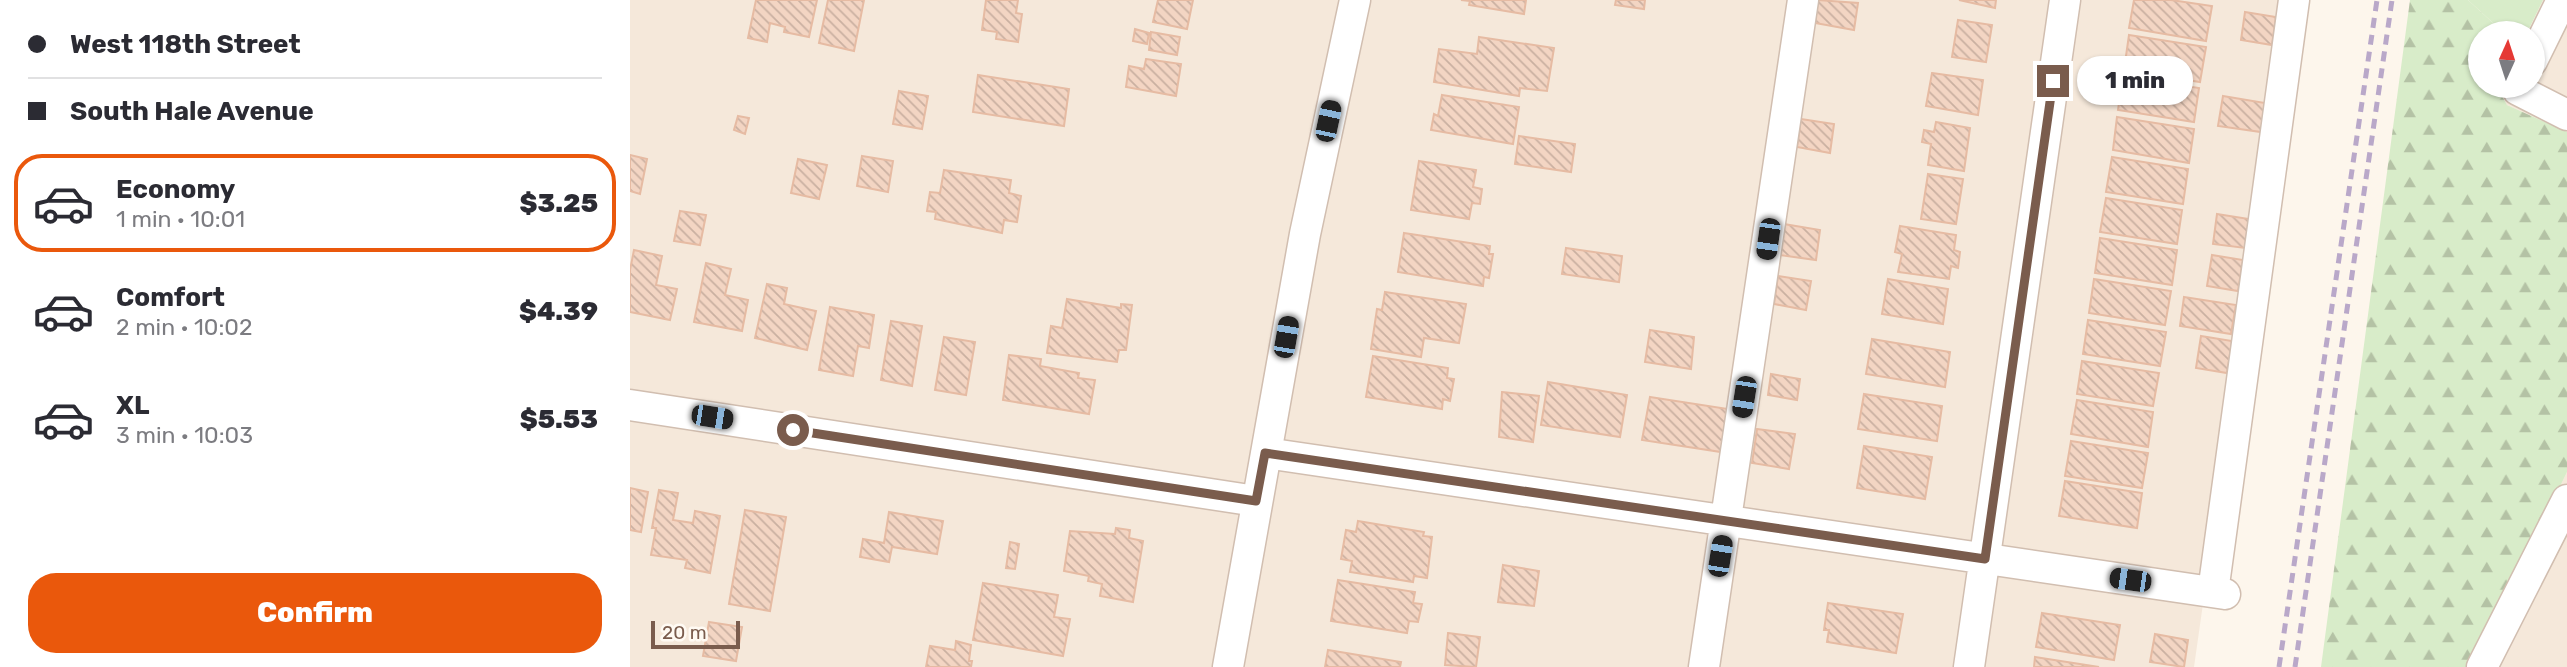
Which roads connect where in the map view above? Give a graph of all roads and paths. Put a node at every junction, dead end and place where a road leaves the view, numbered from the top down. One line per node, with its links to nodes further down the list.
1 (1354, 0): 10 (street)
2 (1803, 0): 13 (street)
3 (2065, 0): 14 (street)
4 (2294, 0): 14 (street)
5 (2562, 0): 6 (street)
6 (2545, 35)
7 (2537, 98): 8 (street)
8 (2567, 114)
9 (630, 405): 12 (street)
10 (1265, 453): 12 (street); 13 (street)
11 (2567, 500): 18 (street)
12 (1256, 501): 15 (street)
13 (1726, 521): 14 (street); 16 (street)
14 (1985, 559): 17 (street)
15 (1228, 667)
16 (1704, 667)
17 (1969, 667)
18 (2482, 667)

